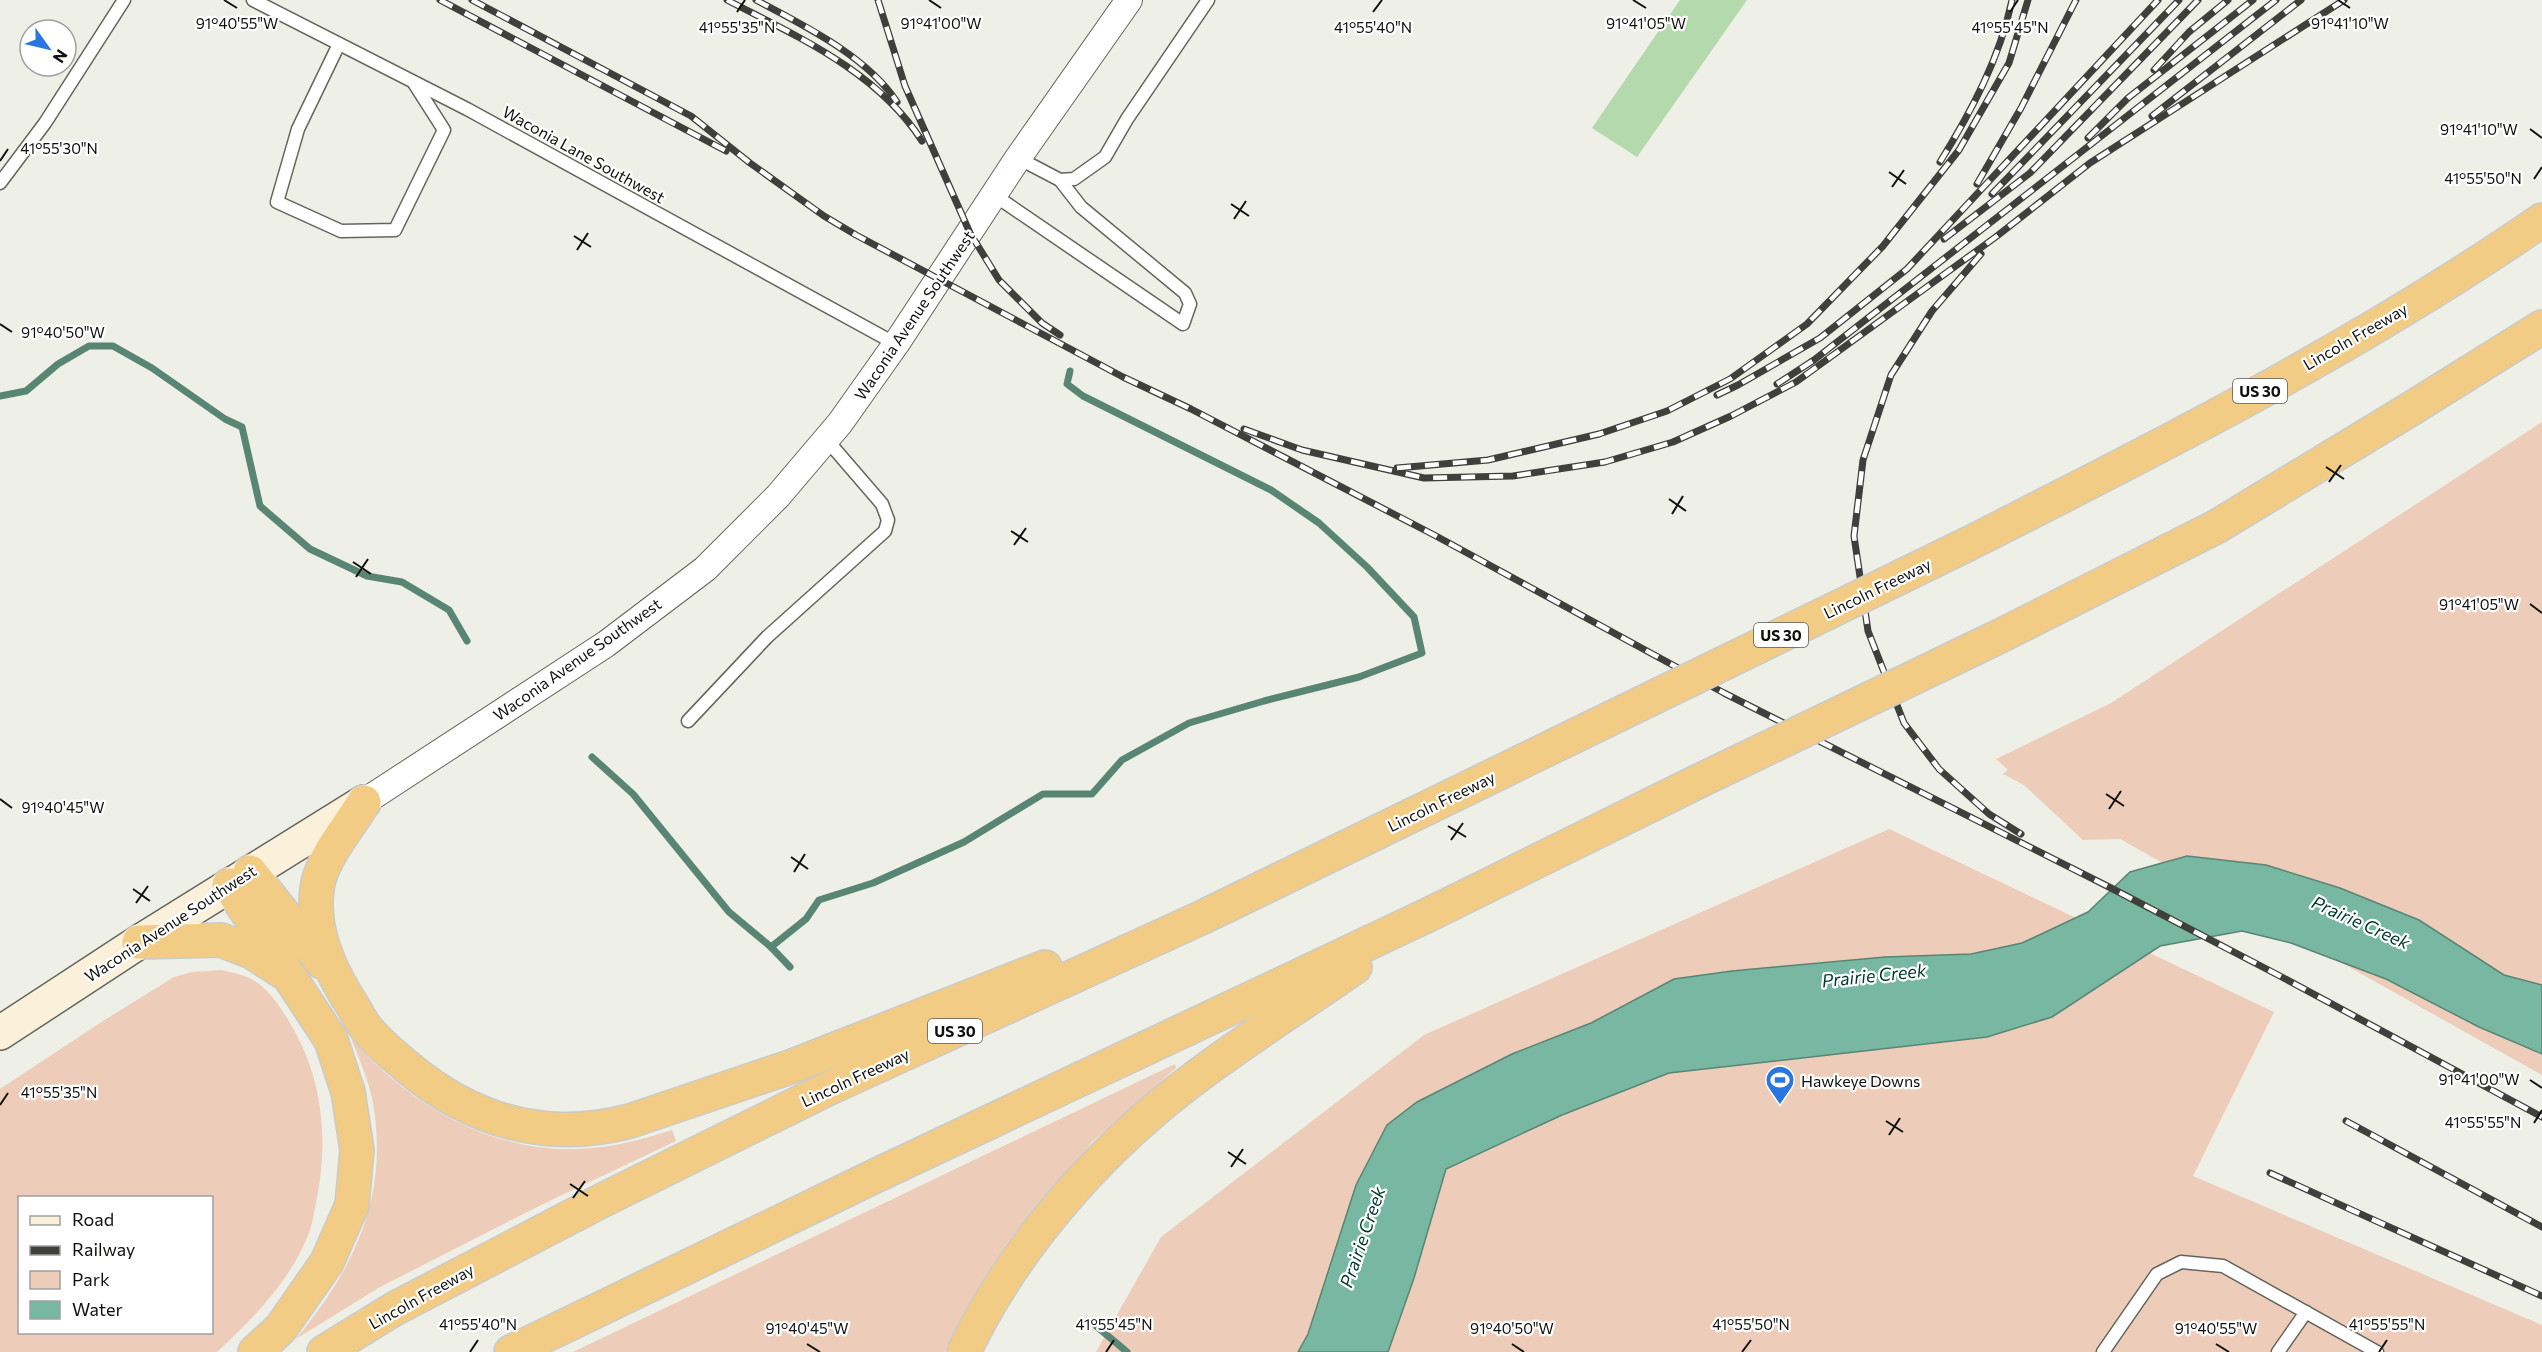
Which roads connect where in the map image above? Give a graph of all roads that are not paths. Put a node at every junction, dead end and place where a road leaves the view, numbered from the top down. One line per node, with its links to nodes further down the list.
1 (123, 0): 9 (lane)
2 (253, 0): 5 (lane, Waconia Lane Southwest)
3 (1129, 0): 7 (street, Waconia Avenue Southwest)
4 (1208, 0): 8 (lane)
5 (339, 44): 6 (lane, Waconia Lane Southwest); 6 (lane)
6 (414, 82): 13 (lane, Waconia Lane Southwest)
7 (1018, 158): 8 (lane); 10 (street, Waconia Avenue Southwest)
8 (1060, 180): 10 (lane)
9 (0, 183)
10 (994, 195): 13 (street, Waconia Avenue Southwest)
11 (2542, 220): 19 (highway, Lincoln Freeway / US 30, bridge)
12 (2542, 327): 18 (highway, bridge)
13 (896, 344): 14 (street, Waconia Avenue Southwest)
14 (826, 439): 15 (lane); 16 (street, Waconia Avenue Southwest)
15 (688, 721)
16 (364, 802): 17 (street, Waconia Avenue Southwest); 22 (highway)
17 (239, 879): 20 (street, Waconia Avenue Southwest); 21 (highway); 22 (highway)
18 (1430, 915): 27 (highway); 28 (highway)
19 (1203, 917): 22 (highway); 26 (highway, Lincoln Freeway / US 30)
20 (139, 942): 21 (highway); 23 (street, Waconia Avenue Southwest)
21 (289, 976): 25 (highway)
22 (340, 985)
23 (0, 1033)
24 (2306, 1312): 29 (lane); 30 (lane); 31 (lane)
25 (255, 1352)
26 (324, 1352)
27 (511, 1352)
28 (964, 1352)
29 (2103, 1352)
30 (2278, 1352)
31 (2377, 1352)

